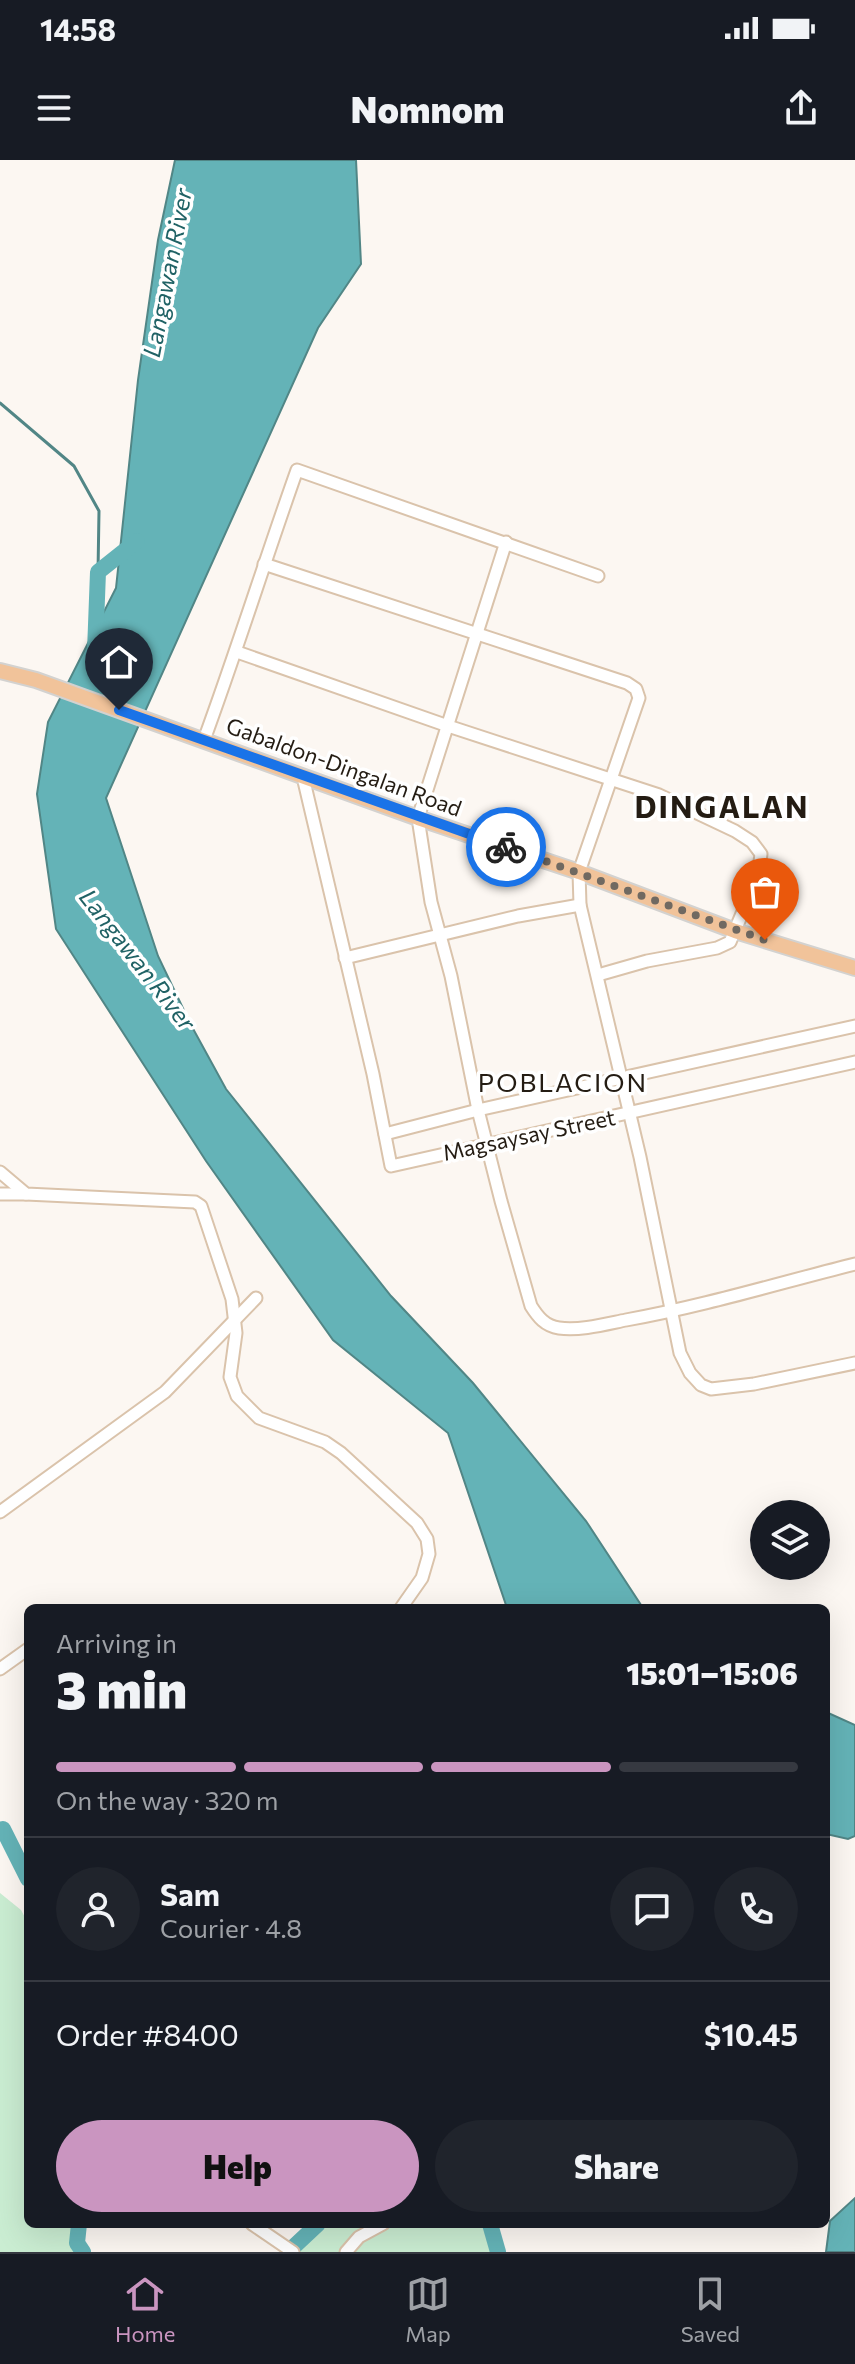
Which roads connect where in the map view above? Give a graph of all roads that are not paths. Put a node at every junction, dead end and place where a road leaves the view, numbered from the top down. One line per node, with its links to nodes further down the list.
1 (506, 542): 2 (street); 3 (street); 4 (street)
2 (264, 564): 4 (street); 5 (street)
3 (598, 576)
4 (477, 634): 7 (street); 10 (street)
5 (237, 652): 7 (street); 8 (street)
6 (0, 671): 8 (main road, Gabaldon-Dingalan Road)
7 (448, 726): 10 (street); 11 (street)
8 (204, 740): 9 (main road, Gabaldon-Dingalan Road)
9 (303, 777): 11 (main road, Gabaldon-Dingalan Road); 16 (street)
10 (611, 780): 12 (street); 14 (street)
11 (418, 818): 12 (main road, Gabaldon-Dingalan Road); 15 (street)
12 (579, 872): 13 (street); 14 (main road, Gabaldon-Dingalan Road)
13 (580, 905): 15 (street); 18 (street)
14 (735, 931): 17 (main road, Gabaldon-Dingalan Road); 18 (street)
15 (440, 934): 16 (street); 22 (street)
16 (345, 958): 24 (street)
17 (855, 968)
18 (598, 975): 21 (street)
19 (855, 1026): 21 (street, Magsaysay Street)
20 (855, 1062): 23 (street, Magsaysay Street)
21 (620, 1079): 22 (street, Magsaysay Street); 23 (street)
22 (478, 1110): 24 (street, Magsaysay Street); 25 (street)
23 (628, 1114): 25 (street, Magsaysay Street); 31 (street)
24 (385, 1134): 25 (street, Magsaysay Street)
25 (486, 1143): 31 (street)
26 (0, 1172): 28 (street)
27 (0, 1194): 28 (street)
28 (26, 1194): 32 (street)
29 (855, 1264): 31 (street)
30 (256, 1298): 32 (street)
31 (670, 1311): 33 (street)
32 (235, 1318): 34 (street); 35 (street)
33 (855, 1363)
34 (0, 1512)
35 (404, 1604)
36 (24, 1652): 37 (street)
37 (0, 1669)
38 (258, 2228): 40 (street)
39 (376, 2228): 41 (street)
40 (293, 2252)
41 (346, 2252)

